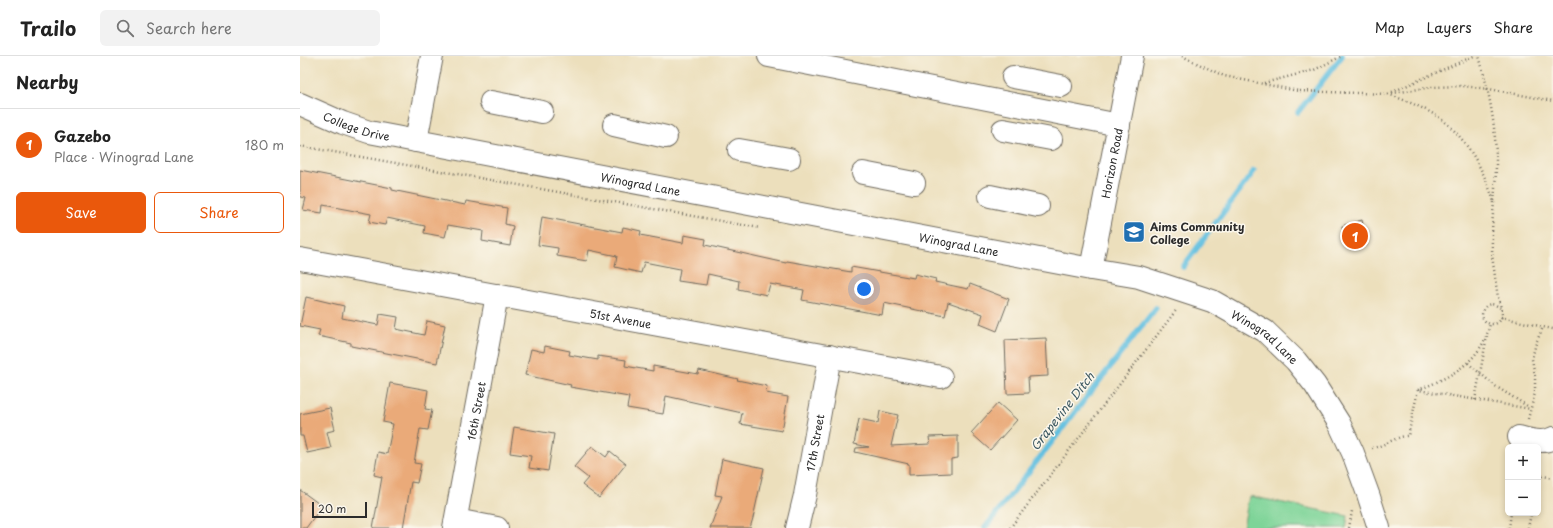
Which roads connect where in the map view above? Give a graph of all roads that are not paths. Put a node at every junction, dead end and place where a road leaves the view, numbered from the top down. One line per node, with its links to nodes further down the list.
1 (432, 56): 14 (street)
2 (769, 56): 10 (street)
3 (1132, 56): 10 (street, Horizon Road)
4 (1013, 77): 5 (street)
5 (1061, 86)
6 (491, 102): 8 (street)
7 (300, 104): 14 (street, College Drive)
8 (542, 112)
9 (614, 125): 12 (street)
10 (1118, 125): 22 (street, Horizon Road)
11 (1003, 130): 13 (street)
12 (666, 136)
13 (1051, 139)
14 (416, 141): 22 (street, Winograd Lane)
15 (739, 150): 16 (street)
16 (789, 159)
17 (863, 173): 18 (street)
18 (914, 183)
19 (990, 196): 20 (street)
20 (1038, 206)
21 (300, 258): 23 (street, 51st Avenue)
22 (1091, 270): 31 (street, Winograd Lane)
23 (497, 295): 24 (street, 51st Avenue); 28 (street, 16th Street)
24 (830, 356): 25 (street, 51st Avenue); 30 (street, 17th Street)
25 (941, 376)
26 (1521, 438): 27 (street)
27 (1553, 438)
28 (455, 524): 29 (street)
29 (497, 528)
30 (797, 528)
31 (1378, 528)

